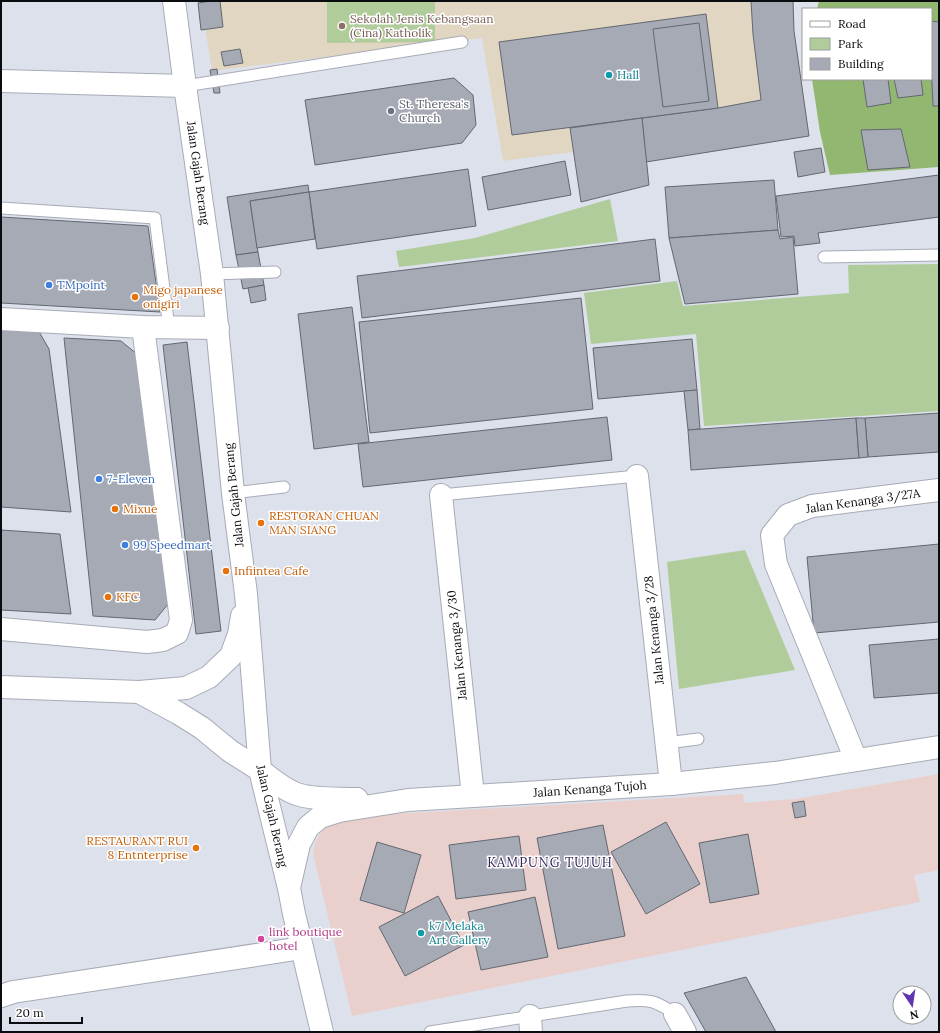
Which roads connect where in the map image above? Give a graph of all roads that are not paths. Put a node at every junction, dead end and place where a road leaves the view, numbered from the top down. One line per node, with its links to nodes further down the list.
1 (174, 1): 4 (street, Jalan Gajah Berang)
2 (462, 42): 4 (lane)
3 (1, 81): 4 (street)
4 (185, 86): 9 (street, Jalan Gajah Berang)
5 (1, 208): 12 (lane)
6 (939, 255): 7 (lane)
7 (824, 257)
8 (275, 272): 9 (lane)
9 (212, 274): 13 (street, Jalan Gajah Berang)
10 (1, 318): 11 (street)
11 (143, 327): 12 (street); 20 (street)
12 (169, 328): 13 (street)
13 (218, 328): 17 (street, Jalan Gajah Berang)
14 (637, 476): 18 (lane); 24 (street, Jalan Kenanga 3/28)
15 (284, 487): 17 (lane)
16 (939, 490): 26 (street, Jalan Kenanga 3/27A)
17 (233, 493): 19 (street, Jalan Gajah Berang)
18 (440, 495): 29 (street, Jalan Kenanga 3/30)
19 (246, 594): 22 (street); 27 (street, Jalan Gajah Berang)
20 (1, 629)
21 (1, 687): 22 (street)
22 (139, 692): 27 (street)
23 (698, 739): 24 (lane)
24 (667, 743): 28 (street, Jalan Kenanga 3/28)
25 (939, 747): 26 (street, Jalan Kenanga Tujoh)
26 (856, 760): 28 (street, Jalan Kenanga Tujoh)
27 (260, 770): 30 (street); 31 (street, Jalan Gajah Berang)
28 (671, 784): 29 (street, Jalan Kenanga Tujoh)
29 (473, 796): 30 (street, Jalan Kenanga Tujoh)
30 (408, 800): 31 (street, Jalan Kenanga Tujoh)
31 (289, 888): 32 (street, Jalan Gajah Berang)
32 (302, 948): 33 (street); 36 (street, Jalan Gajah Berang)
33 (1, 996)
34 (680, 1023): 35 (lane)
35 (530, 1024): 37 (lane)
36 (322, 1032)
37 (430, 1032)

